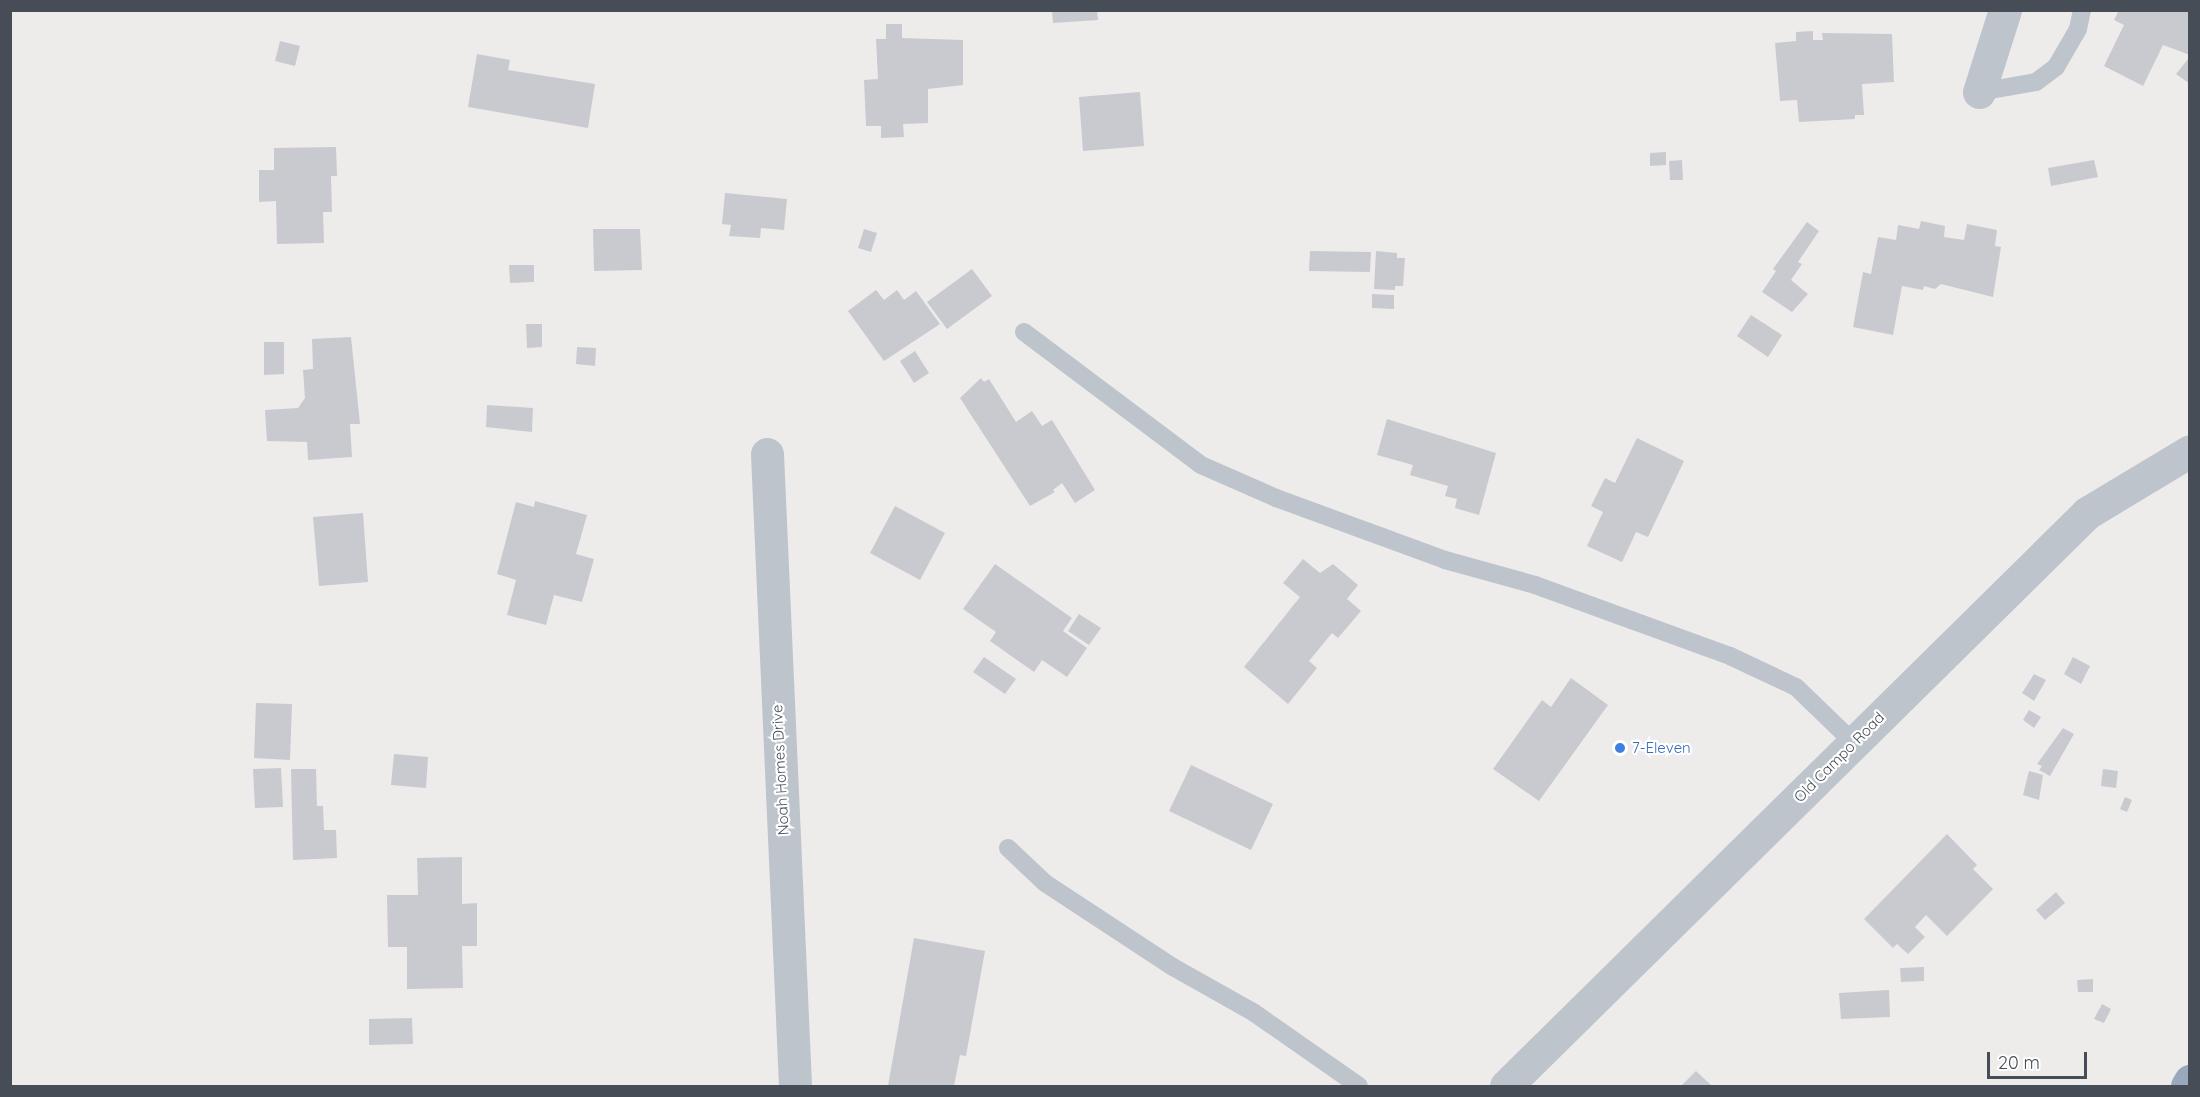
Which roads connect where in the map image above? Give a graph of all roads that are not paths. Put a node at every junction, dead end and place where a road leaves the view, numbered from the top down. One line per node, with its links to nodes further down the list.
1 (2005, 10): 3 (street)
2 (2082, 10): 3 (lane)
3 (1979, 92)
4 (1024, 332): 7 (lane)
5 (2190, 450): 7 (street, Old Campo Road)
6 (766, 454): 10 (street, Noah Homes Drive)
7 (1854, 743): 12 (street, Old Campo Road)
8 (1008, 848): 11 (lane)
9 (2190, 1081): 13 (highway)
10 (795, 1086)
11 (1359, 1086)
12 (1506, 1086)
13 (2187, 1086)

